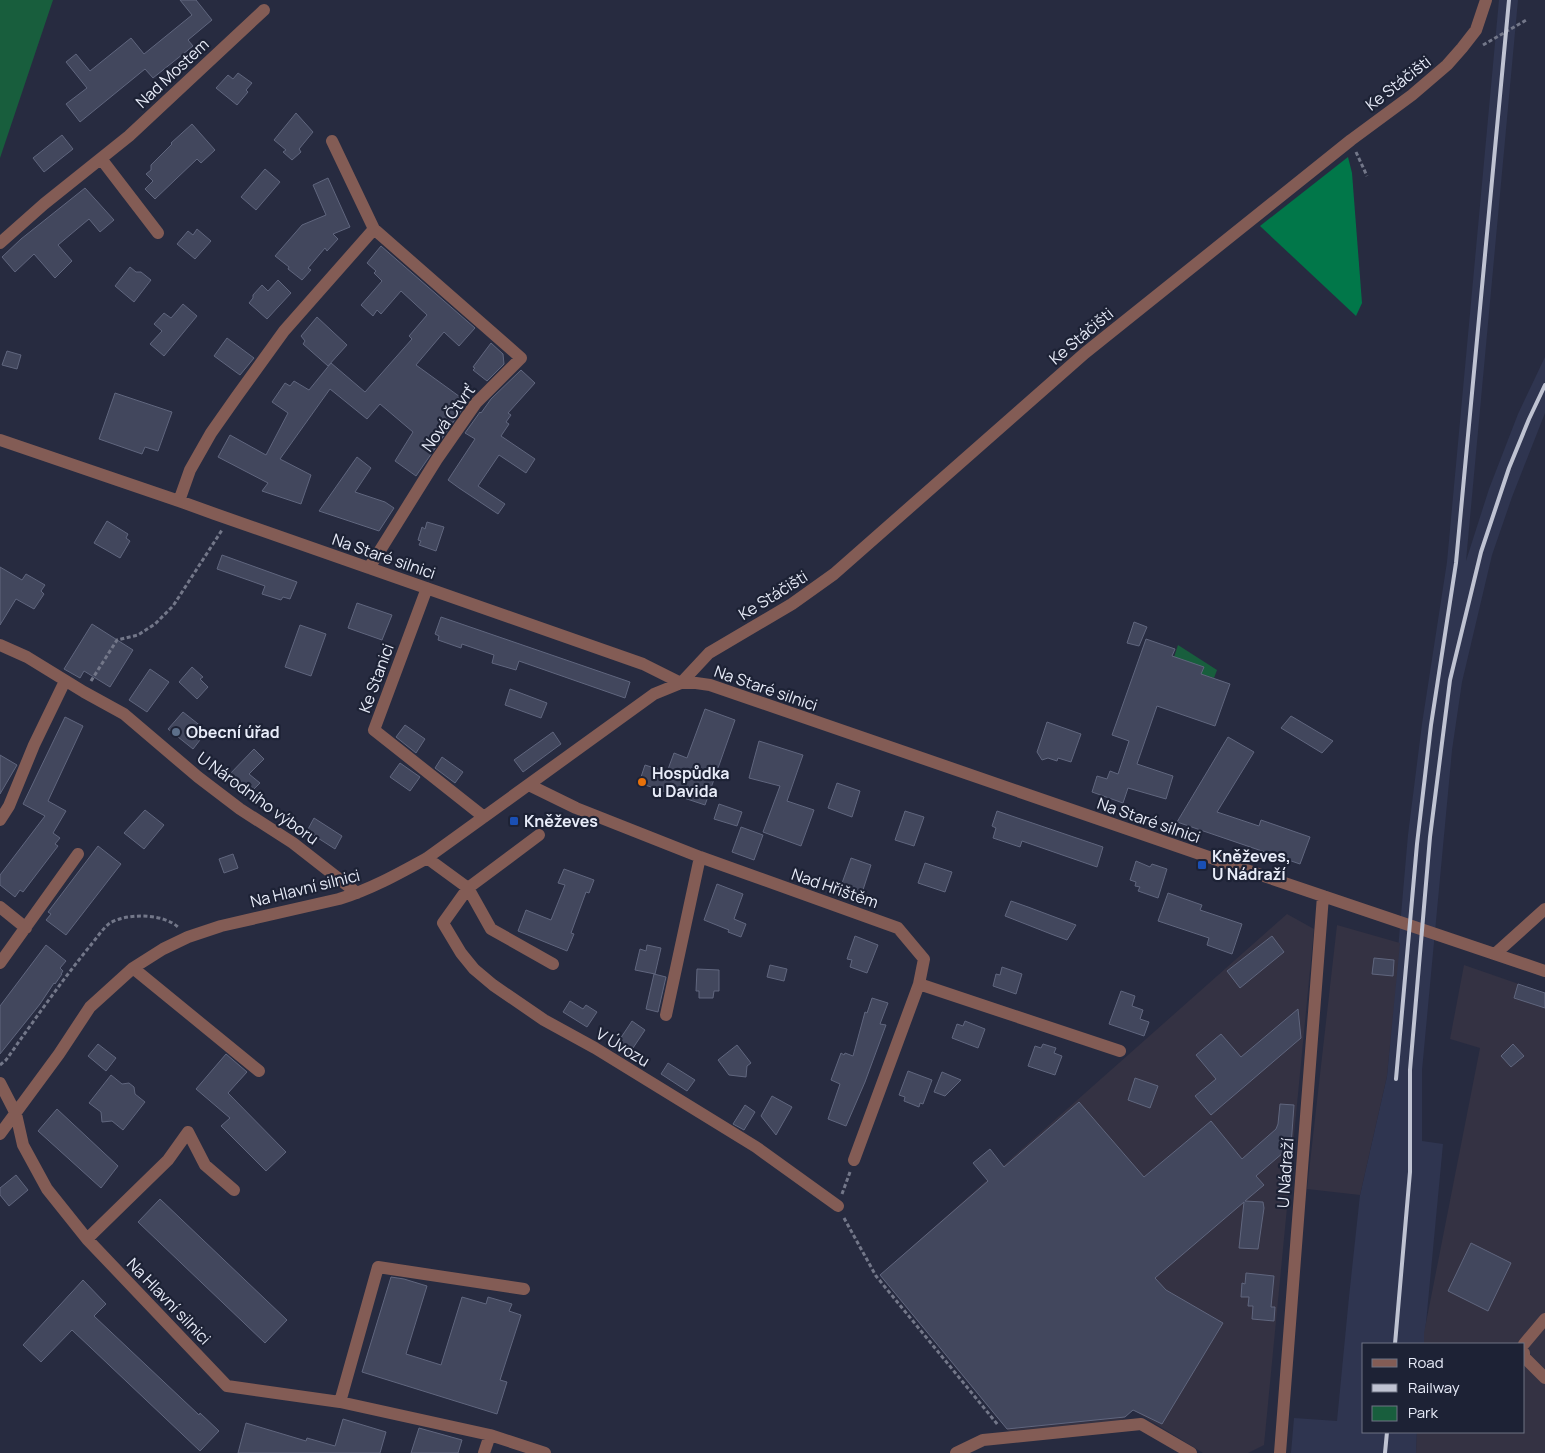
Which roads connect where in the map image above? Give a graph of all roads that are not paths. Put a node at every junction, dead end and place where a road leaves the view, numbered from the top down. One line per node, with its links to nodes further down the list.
1 (1486, 0): 14 (street, Ke Stáčišti)
2 (264, 10): 4 (street, Nad Mostem)
3 (332, 141): 5 (street, Nová Čtvrť)
4 (102, 160): 6 (street); 7 (street, Nad Mostem)
5 (374, 229): 9 (street); 10 (street, Nová Čtvrť)
6 (158, 233)
7 (0, 243)
8 (0, 440): 9 (street, Na Staré silnici)
9 (179, 501): 10 (street, Na Staré silnici)
10 (369, 568): 11 (street, Na Staré silnici)
11 (427, 588): 14 (street, Na Staré silnici); 16 (street, Ke Stanici)
12 (0, 645): 13 (street, U Národního výboru)
13 (66, 681): 17 (street); 23 (street, U Národního výboru)
14 (681, 683): 15 (street, Na Hlavní silnici); 24 (street, Na Staré silnici)
15 (528, 785): 16 (street, Na Hlavní silnici); 21 (street, Nad Hřištěm)
16 (484, 818): 20 (street, Na Hlavní silnici)
17 (0, 820)
18 (539, 835): 22 (street)
19 (78, 854): 27 (street)
20 (427, 858): 22 (street); 23 (street, Na Hlavní silnici)
21 (700, 858): 33 (street, Nad Hřištěm); 34 (street)
22 (468, 888): 30 (street); 42 (street, V Úvozu)
23 (357, 893): 31 (street, Na Hlavní silnici)
24 (1322, 896): 28 (street, Na Staré silnici); 55 (street, U Nádraží)
25 (0, 907): 27 (street)
26 (1545, 909): 28 (street)
27 (26, 928): 29 (street)
28 (1495, 954): 32 (street, Na Staré silnici)
29 (0, 963)
30 (553, 964)
31 (133, 968): 36 (street); 38 (street, Na Hlavní silnici)
32 (1545, 971)
33 (920, 984): 35 (street); 40 (street, Nad Hřištěm)
34 (666, 1015)
35 (1120, 1051)
36 (258, 1071)
37 (0, 1083): 38 (street, Na Hlavní silnici)
38 (16, 1114): 39 (street, Na Hlavní silnici); 43 (street, Na Hlavní silnici)
39 (0, 1134)
40 (854, 1160)
41 (234, 1190): 43 (street)
42 (838, 1206)
43 (87, 1239): 49 (street, Na Hlavní silnici)
44 (524, 1288): 49 (street)
45 (1545, 1319): 46 (street)
46 (1525, 1343)
47 (1525, 1358): 48 (street)
48 (1545, 1378)
49 (340, 1402): 50 (street)
50 (490, 1435): 51 (street); 52 (street)
51 (484, 1453)
52 (545, 1453)
53 (956, 1453): 54 (street)
54 (1191, 1453)
55 (1280, 1453)

